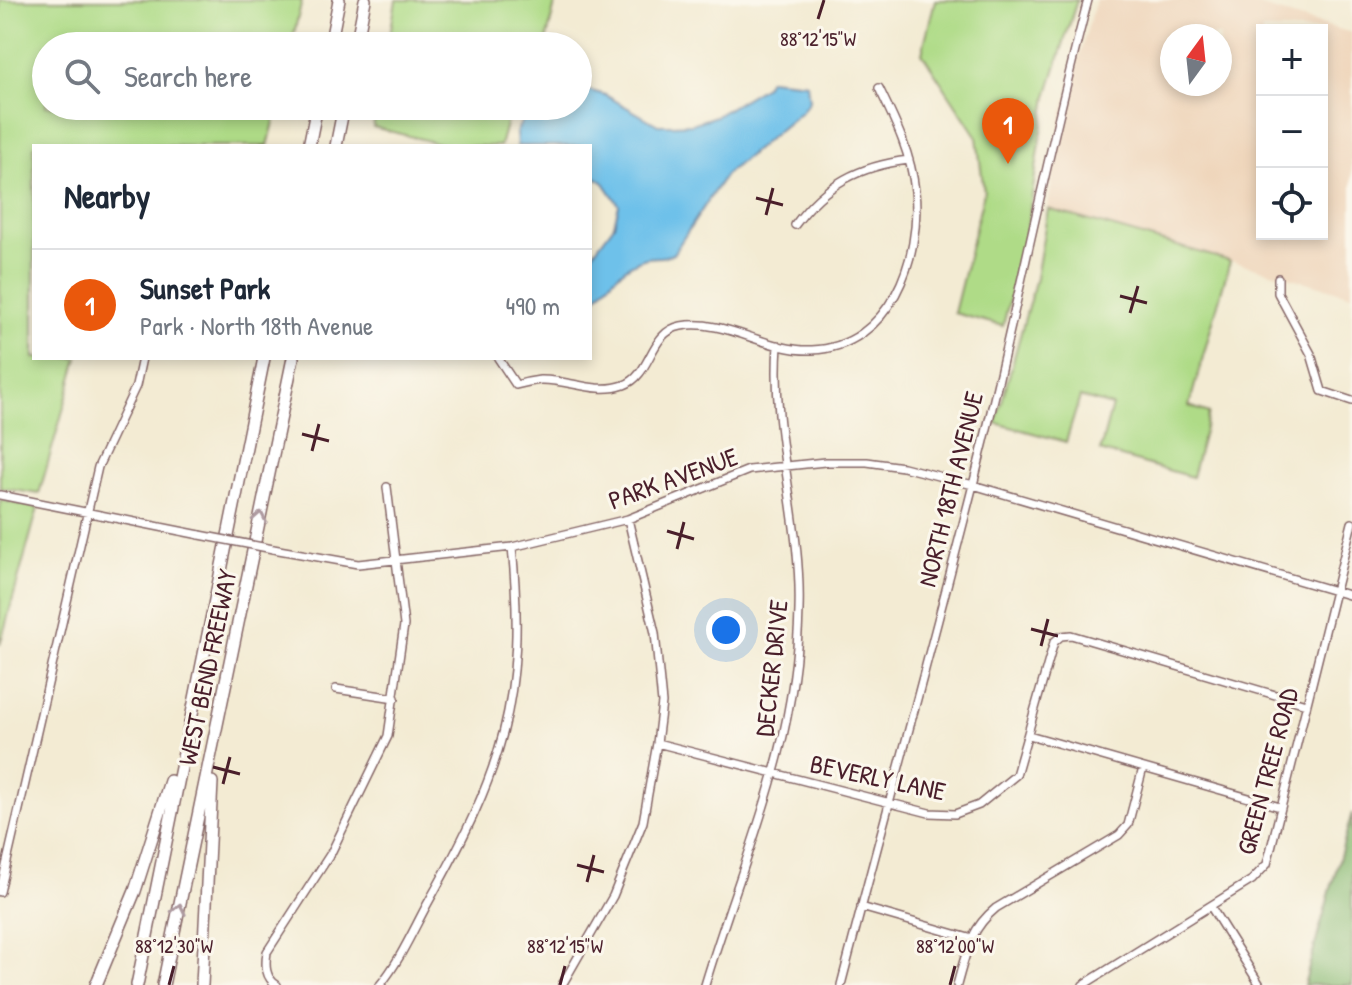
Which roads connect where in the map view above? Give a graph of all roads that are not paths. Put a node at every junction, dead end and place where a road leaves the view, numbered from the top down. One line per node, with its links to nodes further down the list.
1 (339, 0): 4 (highway)
2 (365, 0): 5 (highway)
3 (1088, 0): 21 (street, NORTH 18TH AVENUE)
4 (333, 32)
5 (359, 32)
6 (879, 88): 11 (street)
7 (314, 120): 9 (highway)
8 (341, 120): 10 (highway)
9 (309, 144)
10 (336, 144)
11 (909, 160): 12 (street); 14 (street)
12 (795, 225)
13 (1278, 278): 19 (street)
14 (778, 345): 18 (street); 20 (street, DECKER DRIVE)
15 (142, 360): 24 (street)
16 (264, 360): 37 (highway, WEST BEND FREEWAY)
17 (293, 360): 36 (highway, WEST BEND FREEWAY, one-way to 17)
18 (499, 360)
19 (1352, 401)
20 (785, 465): 21 (street, PARK AVENUE); 25 (street, PARK AVENUE); 39 (street, DECKER DRIVE)
21 (973, 485): 29 (street, PARK AVENUE); 40 (street, NORTH 18TH AVENUE)
22 (387, 487): 28 (street)
23 (0, 495): 24 (street, PARK AVENUE)
24 (88, 511): 28 (street, PARK AVENUE, bridge); 42 (street)
25 (628, 519): 27 (street, PARK AVENUE); 35 (street)
26 (1352, 523): 29 (street, GREEN TREE ROAD)
27 (512, 547): 28 (street, PARK AVENUE); 51 (street)
28 (398, 562): 32 (street)
29 (1335, 591): 30 (street, PARK AVENUE); 33 (street, GREEN TREE ROAD)
30 (1352, 596)
31 (336, 689): 32 (street)
32 (395, 698): 50 (street)
33 (1306, 704): 34 (street, BEVERLY LANE); 41 (street, GREEN TREE ROAD)
34 (1029, 735): 38 (street); 40 (street, BEVERLY LANE)
35 (657, 743): 39 (street, BEVERLY LANE); 52 (street)
36 (213, 747): 48 (highway, WEST BEND FREEWAY, one-way to 36); 49 (highway)
37 (182, 751): 46 (highway); 47 (highway, WEST BEND FREEWAY)
38 (1143, 768): 41 (street); 45 (street)
39 (775, 774): 40 (street, BEVERLY LANE); 53 (street, DECKER DRIVE)
40 (888, 803): 43 (street, NORTH 18TH AVENUE)
41 (1280, 807): 44 (street, GREEN TREE ROAD)
42 (0, 892)
43 (861, 907): 45 (street); 54 (street, NORTH 18TH AVENUE)
44 (1211, 907): 56 (street, GREEN TREE ROAD); 57 (street)
45 (969, 938): 55 (street)
46 (96, 985)
47 (137, 985)
48 (163, 985)
49 (202, 985)
50 (277, 985)
51 (380, 985)
52 (562, 985)
53 (705, 985)
54 (841, 985)
55 (957, 985)
56 (1083, 985)
57 (1260, 985)

